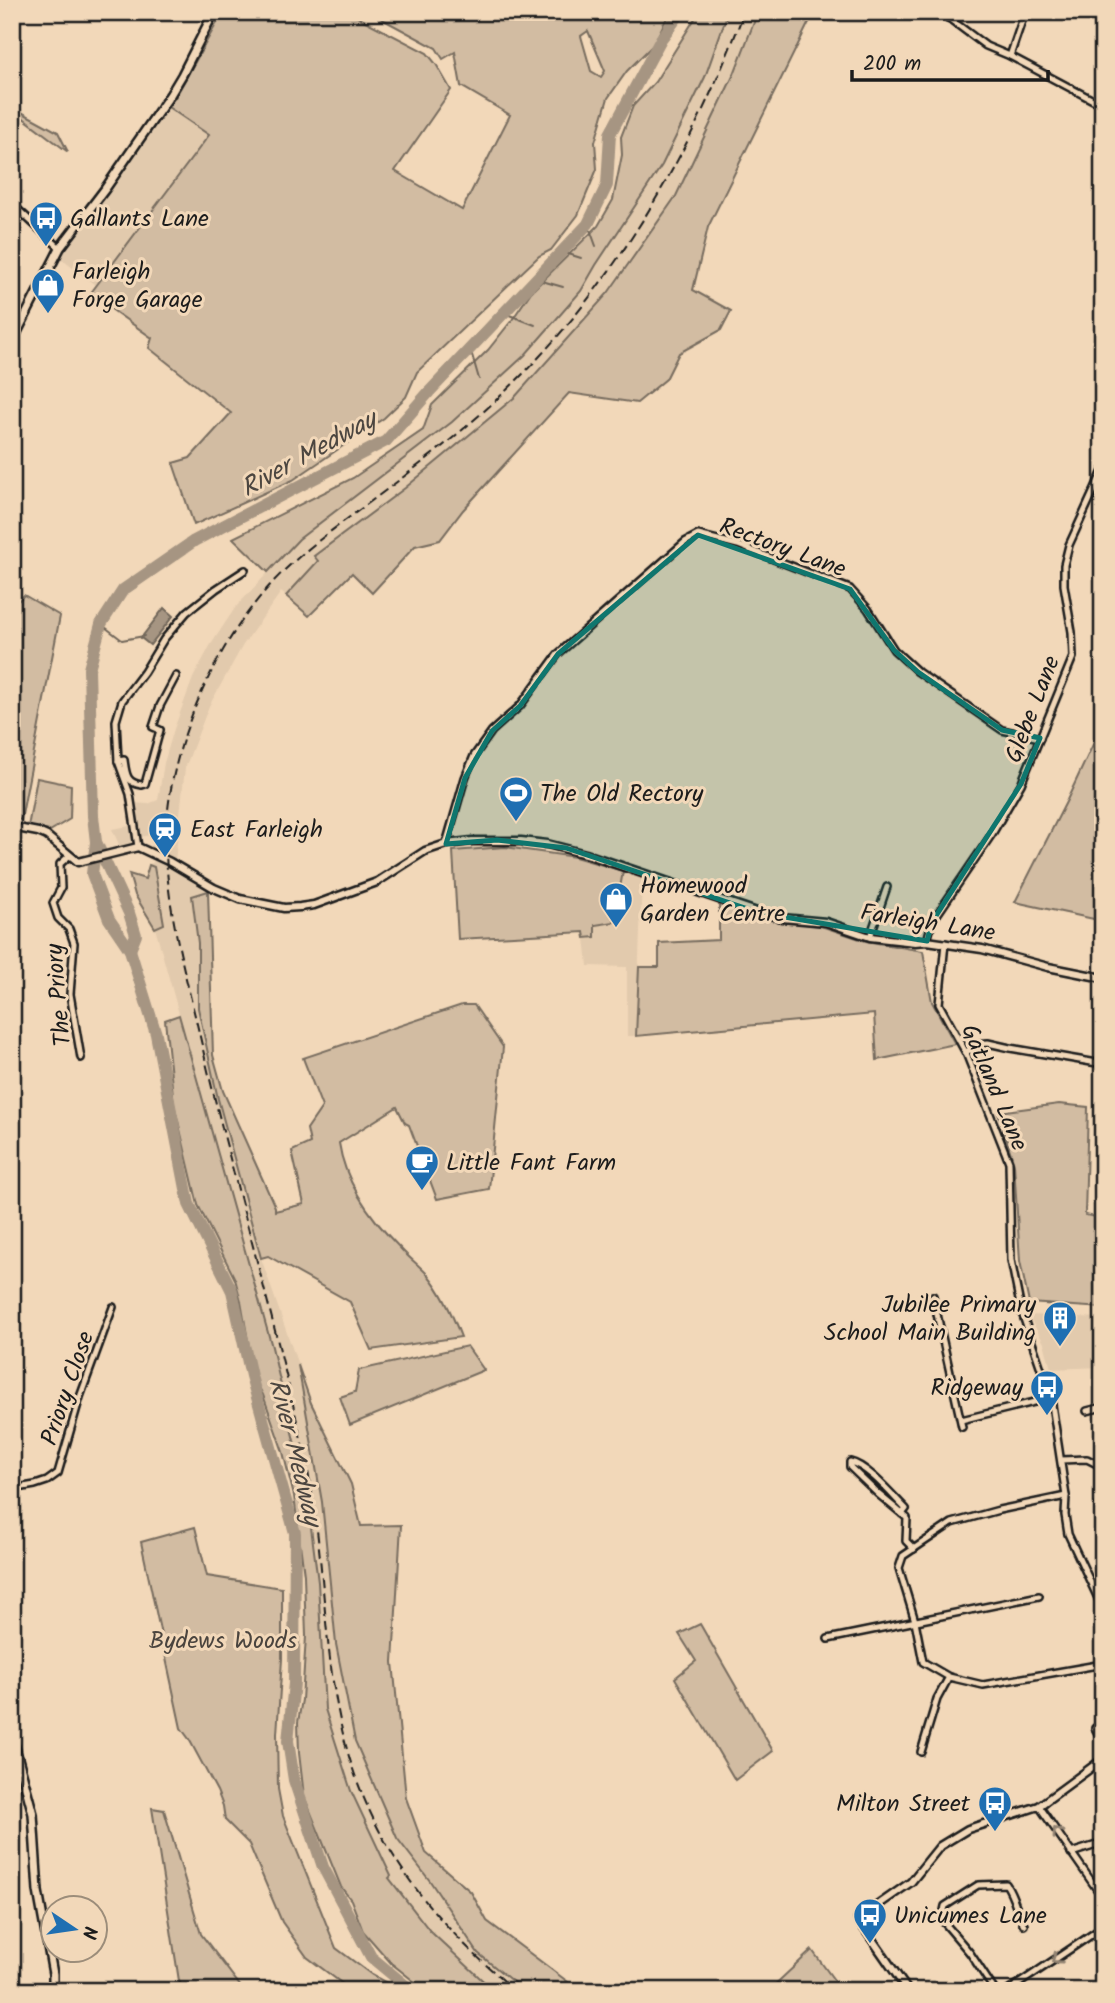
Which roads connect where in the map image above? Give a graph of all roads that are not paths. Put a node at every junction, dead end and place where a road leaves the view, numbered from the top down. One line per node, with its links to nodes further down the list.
1 (214, 12): 7 (main road)
2 (936, 12): 4 (street)
3 (1025, 12): 4 (street)
4 (1010, 56): 5 (street)
5 (1103, 103)
6 (12, 204): 7 (street)
7 (60, 248): 8 (main road)
8 (12, 342)
9 (1103, 471): 12 (street, Glebe Lane)
10 (246, 570): 13 (street)
11 (176, 676): 13 (street)
12 (1040, 738): 15 (street, Rectory Lane); 20 (street, Glebe Lane)
13 (118, 761): 16 (street)
14 (12, 827): 17 (street)
15 (446, 844): 16 (street, Farleigh Lane); 19 (street, Farleigh Lane)
16 (138, 847): 17 (street)
17 (72, 858): 24 (street, The Priory)
18 (887, 887): 19 (street)
19 (870, 937): 20 (street, Farleigh Lane)
20 (927, 941): 21 (street, Farleigh Lane)
21 (945, 943): 22 (street, Farleigh Lane); 23 (street, Gatland Lane)
22 (1103, 978)
23 (966, 1054): 25 (street); 30 (street, Gatland Lane)
24 (82, 1058)
25 (1103, 1064)
26 (933, 1296): 29 (street)
27 (113, 1307): 37 (street, Priory Close)
28 (927, 1309): 29 (street)
29 (935, 1309): 33 (street)
30 (1051, 1398): 33 (street); 35 (street, Gatland Lane)
31 (1103, 1407): 32 (street)
32 (1087, 1411)
33 (961, 1420): 34 (street)
34 (962, 1427)
35 (1061, 1460): 36 (street); 40 (street, Gatland Lane)
36 (1103, 1467)
37 (12, 1489)
38 (886, 1489): 39 (street); 39 (street); 41 (street)
39 (878, 1494): 41 (street)
40 (1066, 1496): 42 (street); 44 (street, Gatland Lane)
41 (902, 1514): 42 (street)
42 (914, 1549): 45 (street)
43 (1039, 1596): 45 (street)
44 (1103, 1609)
45 (915, 1622): 46 (street); 48 (street)
46 (828, 1639)
47 (1103, 1664): 48 (street)
48 (949, 1677): 52 (street)
49 (1095, 1728): 51 (street)
50 (12, 1736): 60 (main road)
51 (1102, 1739)
52 (921, 1752)
53 (1103, 1759): 54 (street)
54 (1039, 1806): 56 (street, one-way to 54); 61 (street)
55 (1103, 1843): 56 (street)
56 (1071, 1853): 57 (street)
57 (1103, 1898)
58 (1024, 1925): 62 (street)
59 (1103, 1927): 63 (street, one-way to 63)
60 (53, 1991)
61 (908, 1991)
62 (995, 1991)
63 (1008, 1991)

